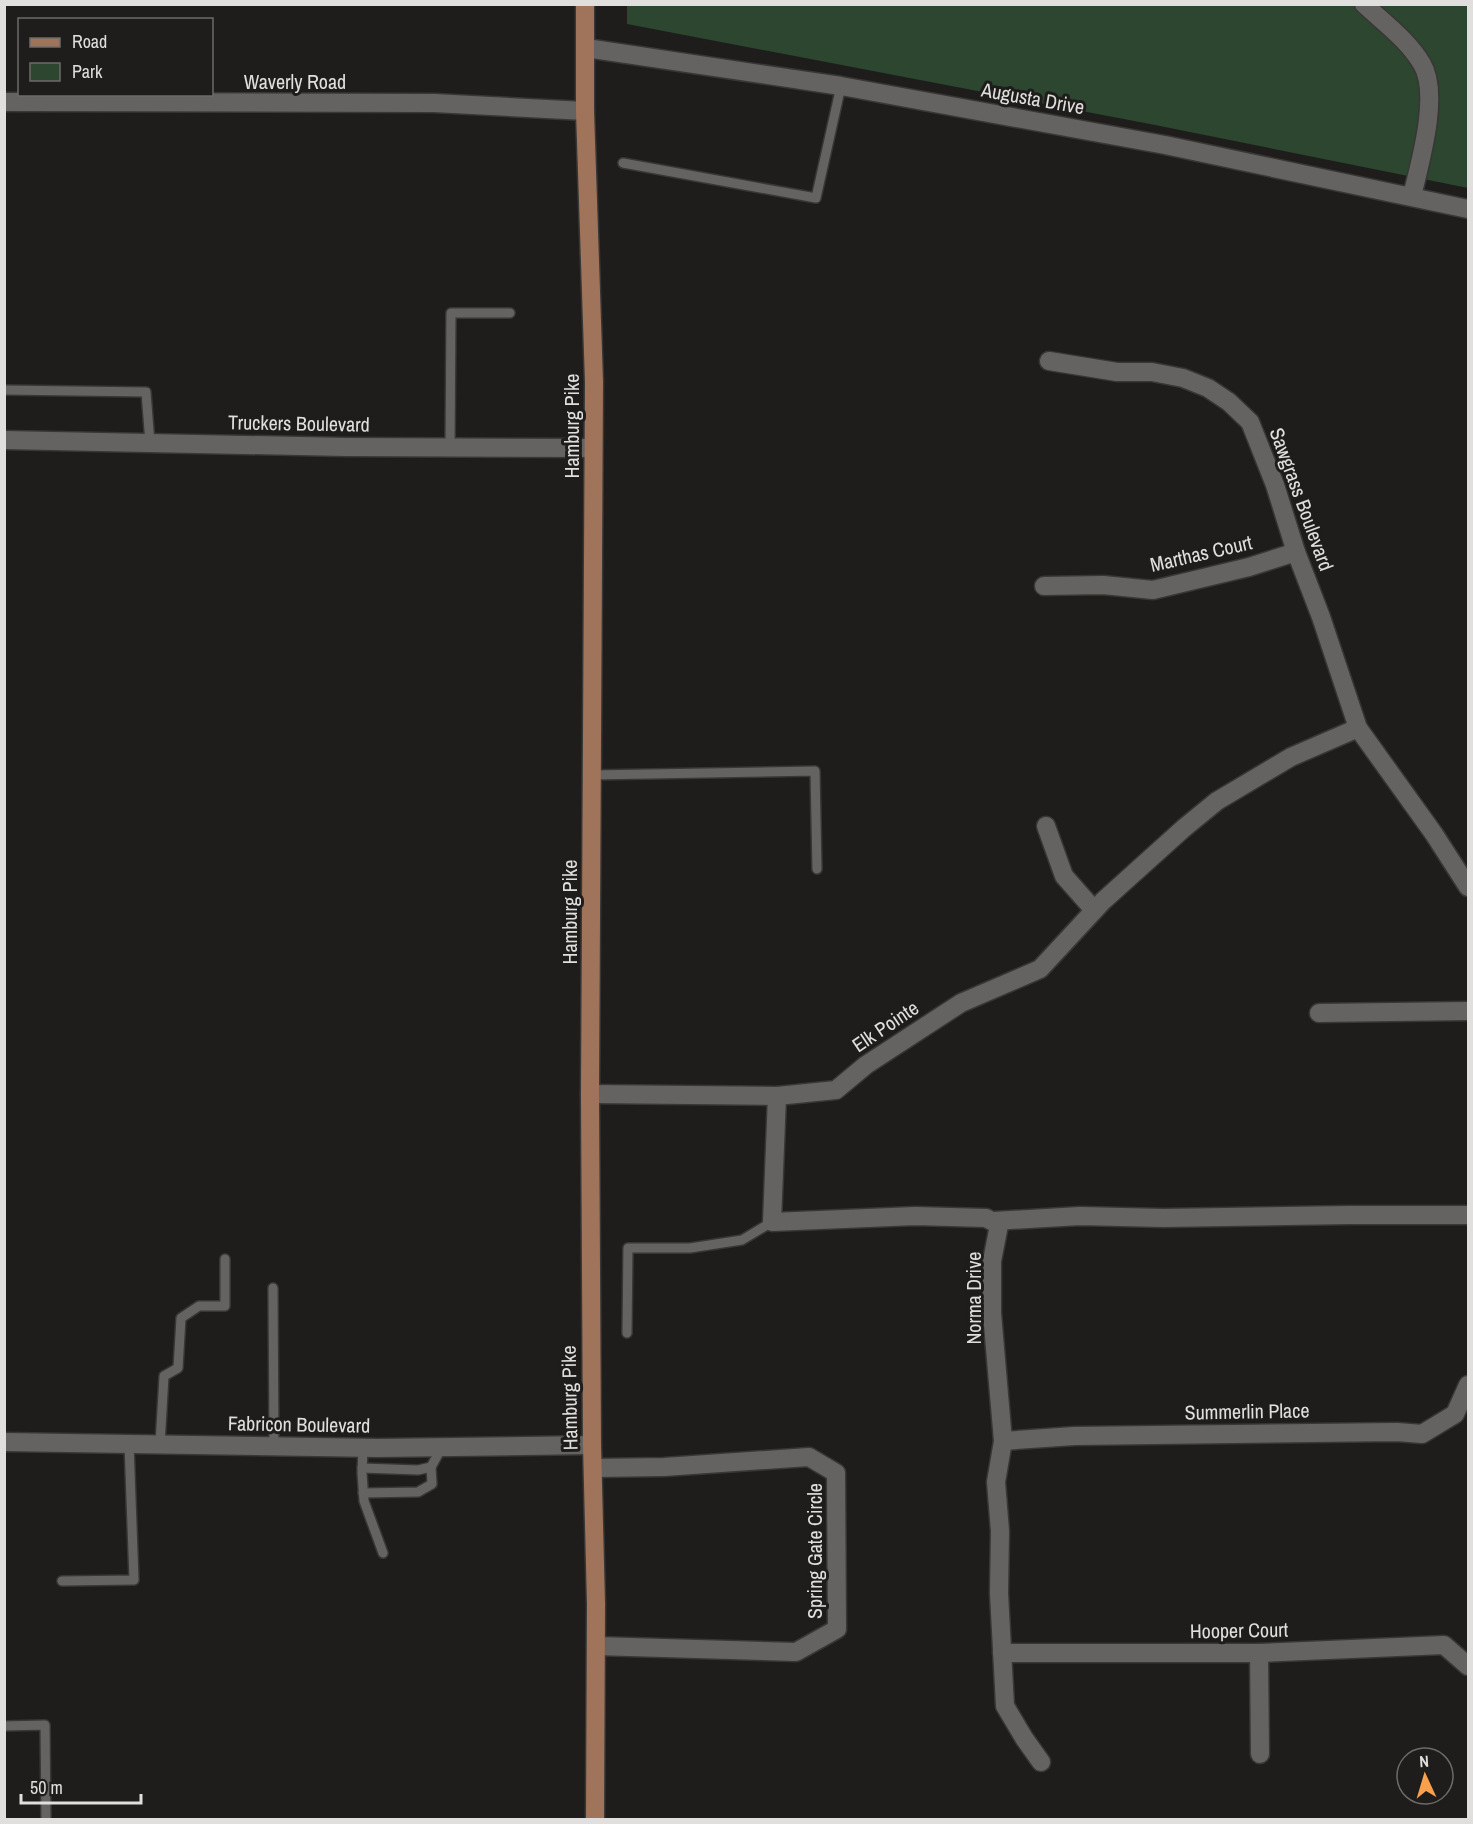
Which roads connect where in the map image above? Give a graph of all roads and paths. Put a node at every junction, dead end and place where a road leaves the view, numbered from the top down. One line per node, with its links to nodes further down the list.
1 (585, 4): 3 (main road, Hamburg Pike)
2 (1364, 4): 8 (street)
3 (586, 48): 4 (street, Augusta Drive); 6 (main road, Hamburg Pike)
4 (841, 86): 7 (lane); 8 (street, Augusta Drive)
5 (4, 102): 6 (street, Waverly Road)
6 (585, 111): 16 (main road, Hamburg Pike)
7 (623, 163)
8 (1412, 196): 9 (street, Augusta Drive)
9 (1468, 209)
10 (510, 313): 15 (lane)
11 (1049, 361): 17 (street, Sawgrass Boulevard)
12 (4, 390): 14 (lane)
13 (4, 440): 14 (street, Truckers Boulevard)
14 (150, 443): 15 (street, Truckers Boulevard)
15 (450, 447): 16 (street, Truckers Boulevard)
16 (593, 448): 20 (main road, Hamburg Pike)
17 (1296, 552): 18 (street, Marthas Court); 19 (street, Sawgrass Boulevard)
18 (1044, 586)
19 (1358, 728): 23 (street, Sawgrass Boulevard); 24 (street, Elk Pointe)
20 (592, 775): 22 (lane); 27 (main road, Hamburg Pike)
21 (1046, 826): 24 (street)
22 (817, 869)
23 (1468, 887)
24 (1094, 910): 28 (street, Elk Pointe)
25 (1468, 1011): 26 (street)
26 (1318, 1013)
27 (590, 1094): 28 (street, Elk Pointe); 40 (main road, Hamburg Pike)
28 (777, 1096): 31 (street)
29 (1468, 1215): 30 (street)
30 (994, 1221): 31 (street); 36 (street, Norma Drive)
31 (772, 1222): 34 (lane)
32 (225, 1259): 39 (lane)
33 (273, 1288): 41 (lane)
34 (627, 1333)
35 (1468, 1385): 36 (street, Summerlin Place)
36 (1003, 1441): 51 (street, Norma Drive)
37 (4, 1442): 38 (street, Fabricon Boulevard)
38 (129, 1443): 39 (street, Fabricon Boulevard); 49 (lane)
39 (160, 1444): 41 (street, Fabricon Boulevard)
40 (592, 1445): 42 (street, Fabricon Boulevard); 46 (main road, Hamburg Pike)
41 (274, 1446): 43 (street, Fabricon Boulevard)
42 (442, 1447): 43 (street, Fabricon Boulevard); 44 (lane)
43 (363, 1448): 45 (lane)
44 (431, 1467): 45 (lane); 47 (lane)
45 (362, 1468): 47 (lane)
46 (593, 1468): 50 (main road, Hamburg Pike); 50 (street, Spring Gate Circle)
47 (363, 1493): 48 (lane)
48 (383, 1553)
49 (62, 1581)
50 (596, 1646): 58 (main road, Hamburg Pike)
51 (1002, 1653): 52 (street, Hooper Court); 56 (street, Norma Drive)
52 (1259, 1653): 53 (street, Hooper Court); 55 (street)
53 (1468, 1666)
54 (4, 1726): 57 (lane)
55 (1260, 1754)
56 (1041, 1762)
57 (46, 1820)
58 (595, 1820)

